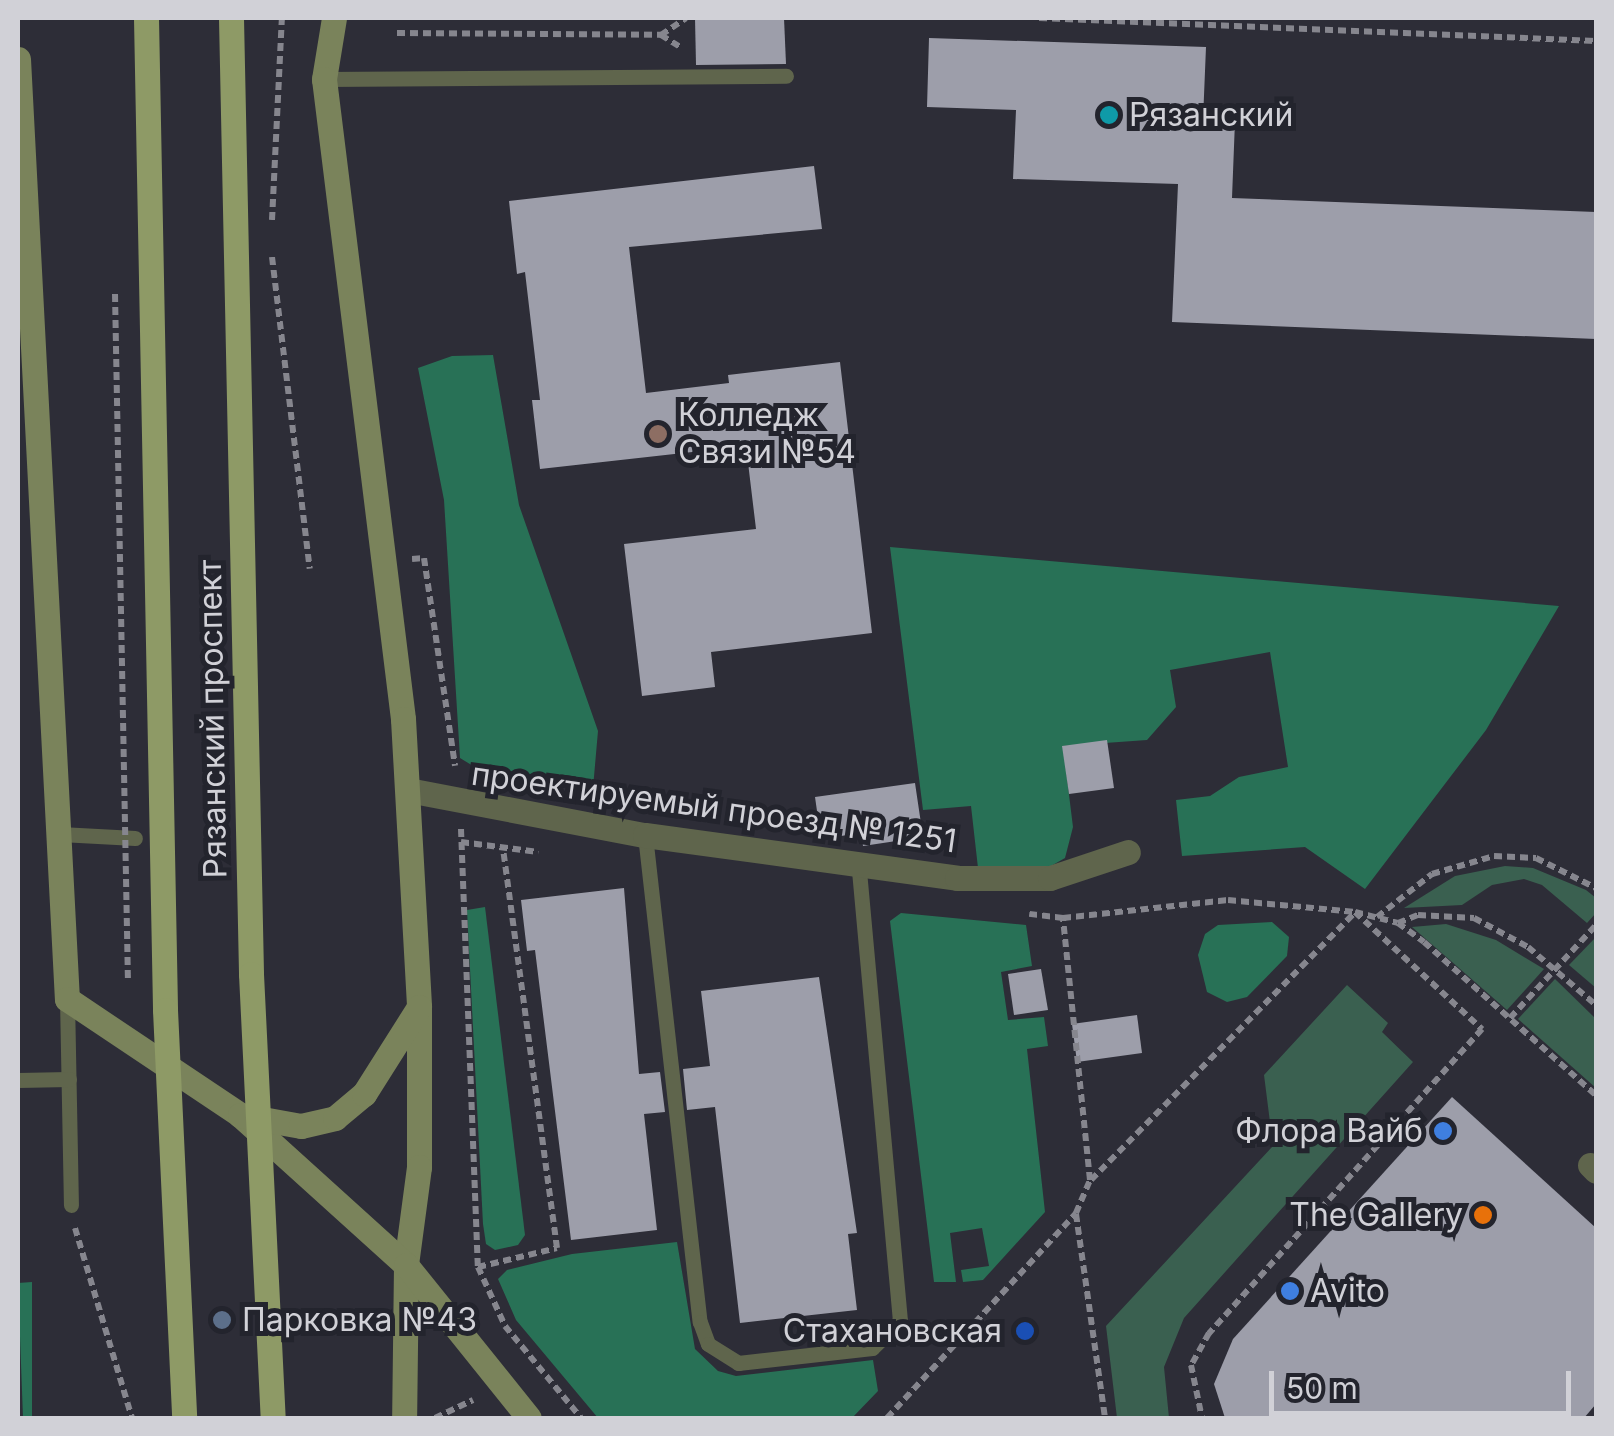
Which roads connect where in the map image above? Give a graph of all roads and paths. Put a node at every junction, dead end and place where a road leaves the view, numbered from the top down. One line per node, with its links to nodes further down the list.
1 (146, 18): 48 (main road, Рязанский проспект, bridge)
2 (231, 18): 49 (main road, Рязанский проспект, bridge)
3 (282, 18): 12 (path)
4 (334, 18): 11 (main road)
5 (686, 18): 7 (path)
6 (1040, 18): 8 (path)
7 (397, 33)
8 (1596, 42)
9 (18, 59): 19 (main road)
10 (786, 76): 11 (lane)
11 (324, 79): 17 (main road)
12 (271, 226)
13 (270, 245): 15 (path)
14 (411, 559): 16 (path)
15 (310, 569)
16 (460, 783)
17 (408, 790): 20 (street, проектируемый проезд № 1251); 35 (main road)
18 (462, 828): 45 (path)
19 (60, 834): 21 (lane); 33 (main road)
20 (645, 835): 24 (street, проектируемый проезд № 1251); 24 (lane)
21 (135, 838)
22 (504, 846): 45 (path)
23 (1128, 852): 24 (street, проектируемый проезд № 1251)
24 (860, 868)
25 (1596, 888): 29 (path)
26 (1355, 912): 28 (path); 29 (path); 41 (path); 56 (path)
27 (1026, 914): 28 (path)
28 (1062, 918): 41 (path)
29 (1376, 918): 30 (path)
30 (1398, 923): 32 (path); 36 (path)
31 (1596, 925): 32 (path)
32 (1557, 968): 34 (path); 36 (path)
33 (67, 999): 38 (lane); 40 (main road)
34 (1596, 1005)
35 (419, 1007): 40 (main road); 44 (main road)
36 (1510, 1018): 39 (path)
37 (18, 1080): 38 (lane)
38 (69, 1080): 42 (lane)
39 (1596, 1094)
40 (240, 1116): 44 (main road)
41 (1090, 1180): 43 (path)
42 (71, 1205): 47 (path)
43 (1076, 1213): 54 (path); 55 (path)
44 (406, 1265): 50 (main road); 52 (main road)
45 (478, 1267): 53 (path)
46 (479, 1397): 51 (path)
47 (132, 1418)
48 (184, 1418)
49 (273, 1418)
50 (404, 1418)
51 (434, 1418)
52 (530, 1418)
53 (581, 1418)
54 (886, 1418)
55 (1105, 1418)
56 (1202, 1418)

